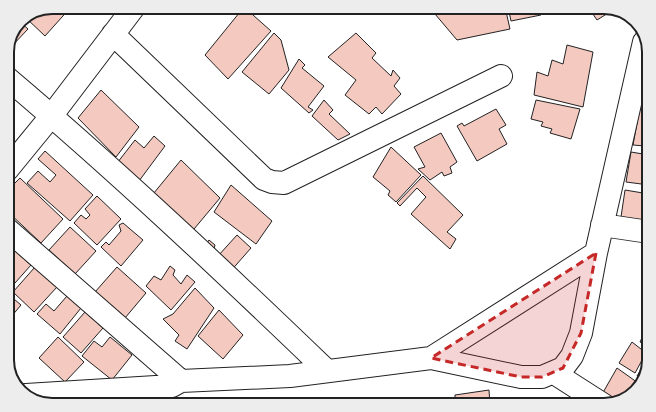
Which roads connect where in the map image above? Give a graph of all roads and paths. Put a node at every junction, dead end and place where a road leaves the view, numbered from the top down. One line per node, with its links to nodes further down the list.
1 (129, 14): 2 (street)
2 (113, 34): 4 (street); 6 (street)
3 (642, 51): 8 (street)
4 (501, 76)
5 (14, 84): 6 (street)
6 (52, 116): 7 (street); 13 (street)
7 (14, 162)
8 (602, 225): 9 (street); 11 (street)
9 (642, 231)
10 (14, 235): 15 (street)
11 (596, 253): 12 (street); 14 (street)
12 (431, 358): 13 (street); 14 (street)
13 (327, 372): 15 (street)
14 (554, 373): 17 (street)
15 (181, 381): 16 (street)
16 (36, 394)
17 (593, 398)

